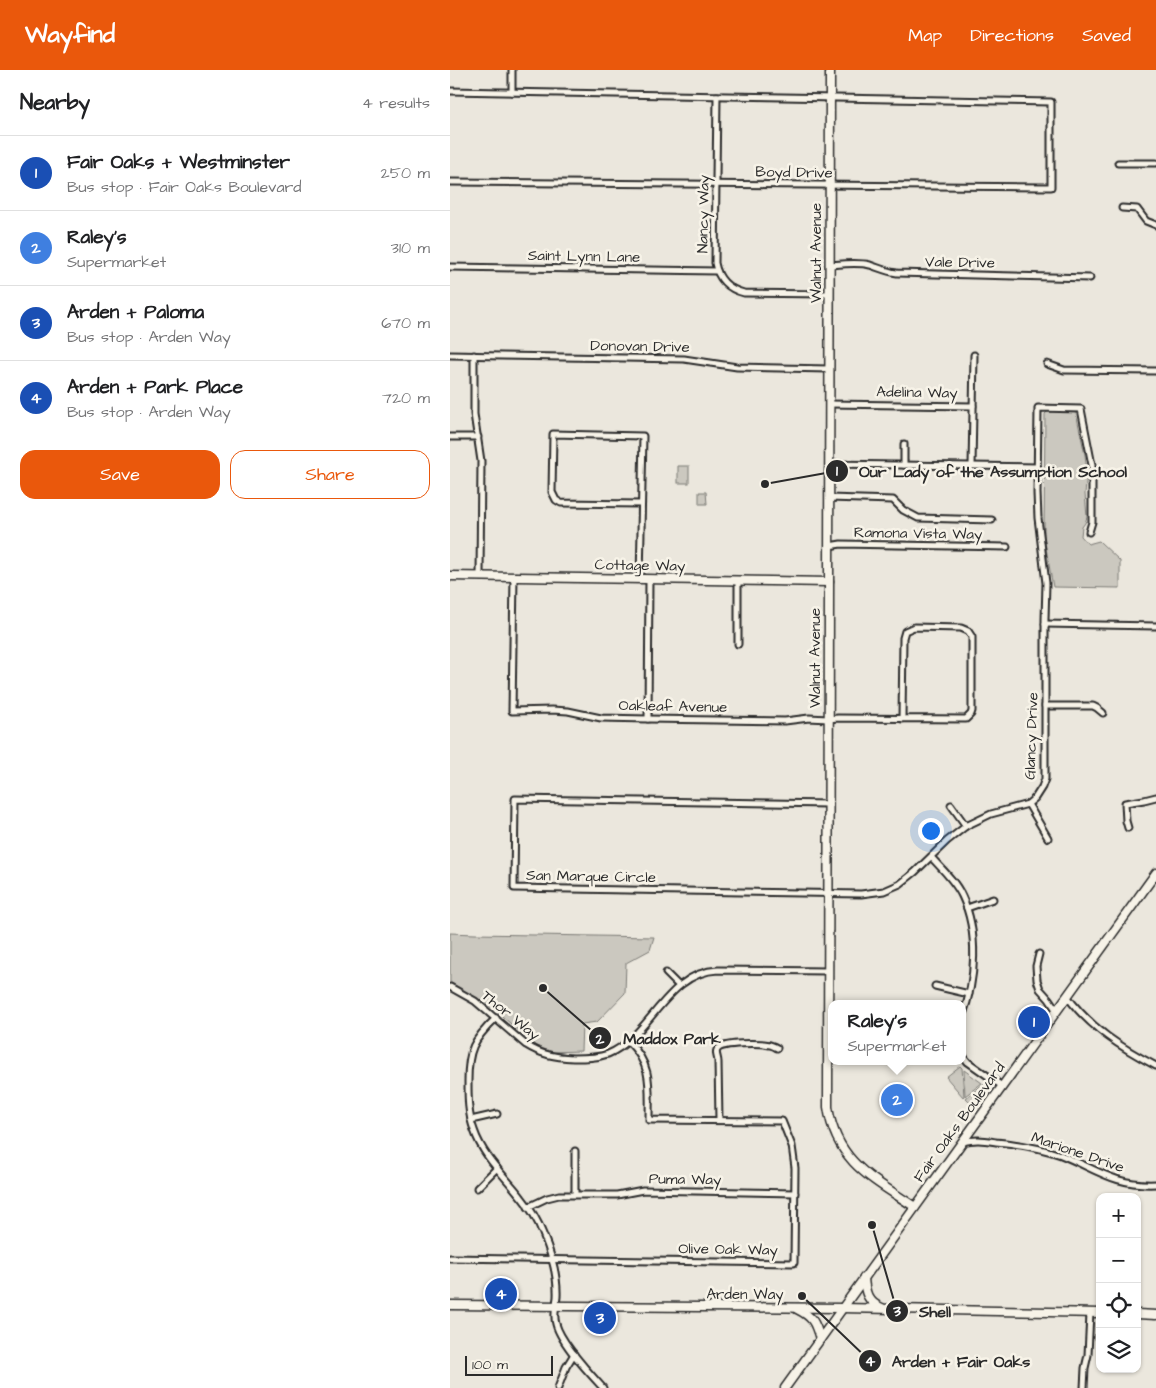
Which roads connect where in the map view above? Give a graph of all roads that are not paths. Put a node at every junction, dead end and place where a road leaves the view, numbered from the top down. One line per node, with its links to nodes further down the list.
1 (512, 70): 4 (street)
2 (830, 70): 6 (main road, Walnut Avenue)
3 (450, 91): 4 (street)
4 (512, 92): 5 (street)
5 (717, 96): 6 (street); 10 (street, Nancy Way)
6 (830, 98): 11 (main road, Walnut Avenue); 11 (street, Boyd Drive)
7 (1118, 163): 8 (street)
8 (1156, 163)
9 (450, 182): 10 (street, Boyd Drive)
10 (716, 184): 11 (street, Boyd Drive); 16 (street, Nancy Way)
11 (830, 185): 14 (main road, Walnut Avenue)
12 (1122, 208): 13 (street)
13 (1156, 225)
14 (830, 265): 17 (street, Vale Drive); 18 (main road, Walnut Avenue)
15 (450, 267): 16 (street, Saint Lynn Lane)
16 (717, 271): 18 (street, Nancy Way)
17 (1090, 278)
18 (829, 294): 23 (main road, Walnut Avenue)
19 (450, 355): 20 (street, Donovan Drive)
20 (474, 355): 23 (street, Donovan Drive); 28 (street)
21 (974, 355): 26 (street)
22 (1047, 364): 24 (street)
23 (829, 369): 25 (main road, Walnut Avenue)
24 (1156, 371)
25 (829, 404): 26 (street, Adelina Way); 30 (main road, Walnut Avenue)
26 (973, 406): 32 (street, Adelina Way)
27 (450, 437): 28 (street)
28 (478, 437): 41 (street)
29 (904, 444): 31 (street)
30 (829, 464): 31 (street); 34 (main road, Walnut Avenue)
31 (904, 465): 32 (street)
32 (972, 466): 33 (street)
33 (1037, 467): 37 (street, Glancy Drive); 47 (street, Glancy Drive)
34 (829, 498): 36 (street); 38 (main road, Walnut Avenue)
35 (642, 504): 35 (street); 43 (street)
36 (992, 520)
37 (1089, 532)
38 (829, 546): 39 (street, Ramona Vista Way); 46 (main road, Walnut Avenue)
39 (1007, 547)
40 (450, 576): 41 (main road, Cottage Way)
41 (480, 576): 42 (main road, Cottage Way)
42 (514, 577): 43 (main road, Cottage Way); 52 (street, Oakleaf Avenue)
43 (640, 579): 44 (main road, Cottage Way)
44 (650, 579): 45 (main road, Cottage Way); 52 (street)
45 (738, 580): 46 (main road, Cottage Way); 49 (street)
46 (829, 582): 53 (main road, Walnut Avenue)
47 (1045, 624): 48 (street); 50 (street, Glancy Drive)
48 (1156, 626)
49 (738, 644)
50 (1045, 706): 51 (street); 57 (street, Glancy Drive)
51 (1103, 713)
52 (648, 719): 53 (street, Oakleaf Avenue)
53 (828, 719): 54 (street, Oakleaf Avenue); 56 (main road, Walnut Avenue)
54 (902, 719): 54 (street, Oakleaf Avenue)
55 (1156, 796): 60 (street)
56 (828, 804): 64 (main road, Walnut Avenue); 64 (street, San Marque Circle)
57 (1028, 804): 59 (street); 61 (street)
58 (951, 805): 59 (street)
59 (966, 826): 62 (street)
60 (1128, 828)
61 (1048, 838)
62 (931, 857): 64 (street); 66 (street)
63 (1156, 873): 74 (main road, Fair Oaks Boulevard)
64 (828, 894): 68 (main road, Walnut Avenue)
65 (993, 899): 66 (street)
66 (967, 908): 73 (street)
67 (1039, 954): 76 (street)
68 (828, 972): 70 (street, Thor Way); 94 (main road, Walnut Avenue)
69 (666, 973): 70 (street)
70 (679, 986): 78 (street, Thor Way)
71 (935, 986): 73 (street)
72 (450, 987): 77 (street, Thor Way)
73 (969, 994): 75 (street)
74 (1067, 996): 76 (main road, Fair Oaks Boulevard); 81 (street)
75 (966, 1006)
76 (1057, 1011): 82 (main road, Fair Oaks Boulevard)
77 (496, 1018): 78 (street, Thor Way); 84 (street)
78 (628, 1041): 85 (street, Olive Oak Way)
79 (777, 1048): 85 (street)
80 (966, 1060): 82 (street)
81 (1156, 1066)
82 (1002, 1086): 86 (main road, Fair Oaks Boulevard)
83 (497, 1114): 84 (street)
84 (471, 1120): 88 (street)
85 (719, 1120): 91 (street, Olive Oak Way)
86 (962, 1142): 89 (street, Marione Drive); 94 (main road, Fair Oaks Boulevard)
87 (575, 1151): 92 (street)
88 (497, 1168): 90 (street); 93 (street)
89 (1156, 1184)
90 (477, 1188)
91 (795, 1192): 92 (street, Puma Way); 96 (street, Olive Oak Way)
92 (575, 1194): 93 (street, Puma Way)
93 (528, 1207): 96 (street)
94 (914, 1207): 97 (main road, Fair Oaks Boulevard)
95 (450, 1258): 96 (street, Olive Oak Way)
96 (552, 1259): 99 (street)
97 (864, 1278): 101 (main road, Fair Oaks Boulevard); 102 (main road)
98 (450, 1305): 99 (main road, Arden Way)
99 (556, 1306): 100 (main road, Arden Way); 108 (street)
100 (795, 1308): 101 (main road, Arden Way); 107 (main road)
101 (842, 1308): 102 (main road, Arden Way); 107 (main road, Fair Oaks Boulevard)
102 (883, 1309): 103 (main road, Arden Way)
103 (1090, 1313): 104 (main road, Arden Way); 112 (street)
104 (1096, 1313)
105 (1141, 1314): 106 (main road)
106 (1156, 1315)
107 (820, 1339): 111 (main road, Fair Oaks Boulevard)
108 (574, 1354): 109 (street); 110 (street)
109 (558, 1388)
110 (603, 1388)
111 (785, 1388)
112 (1084, 1388)

